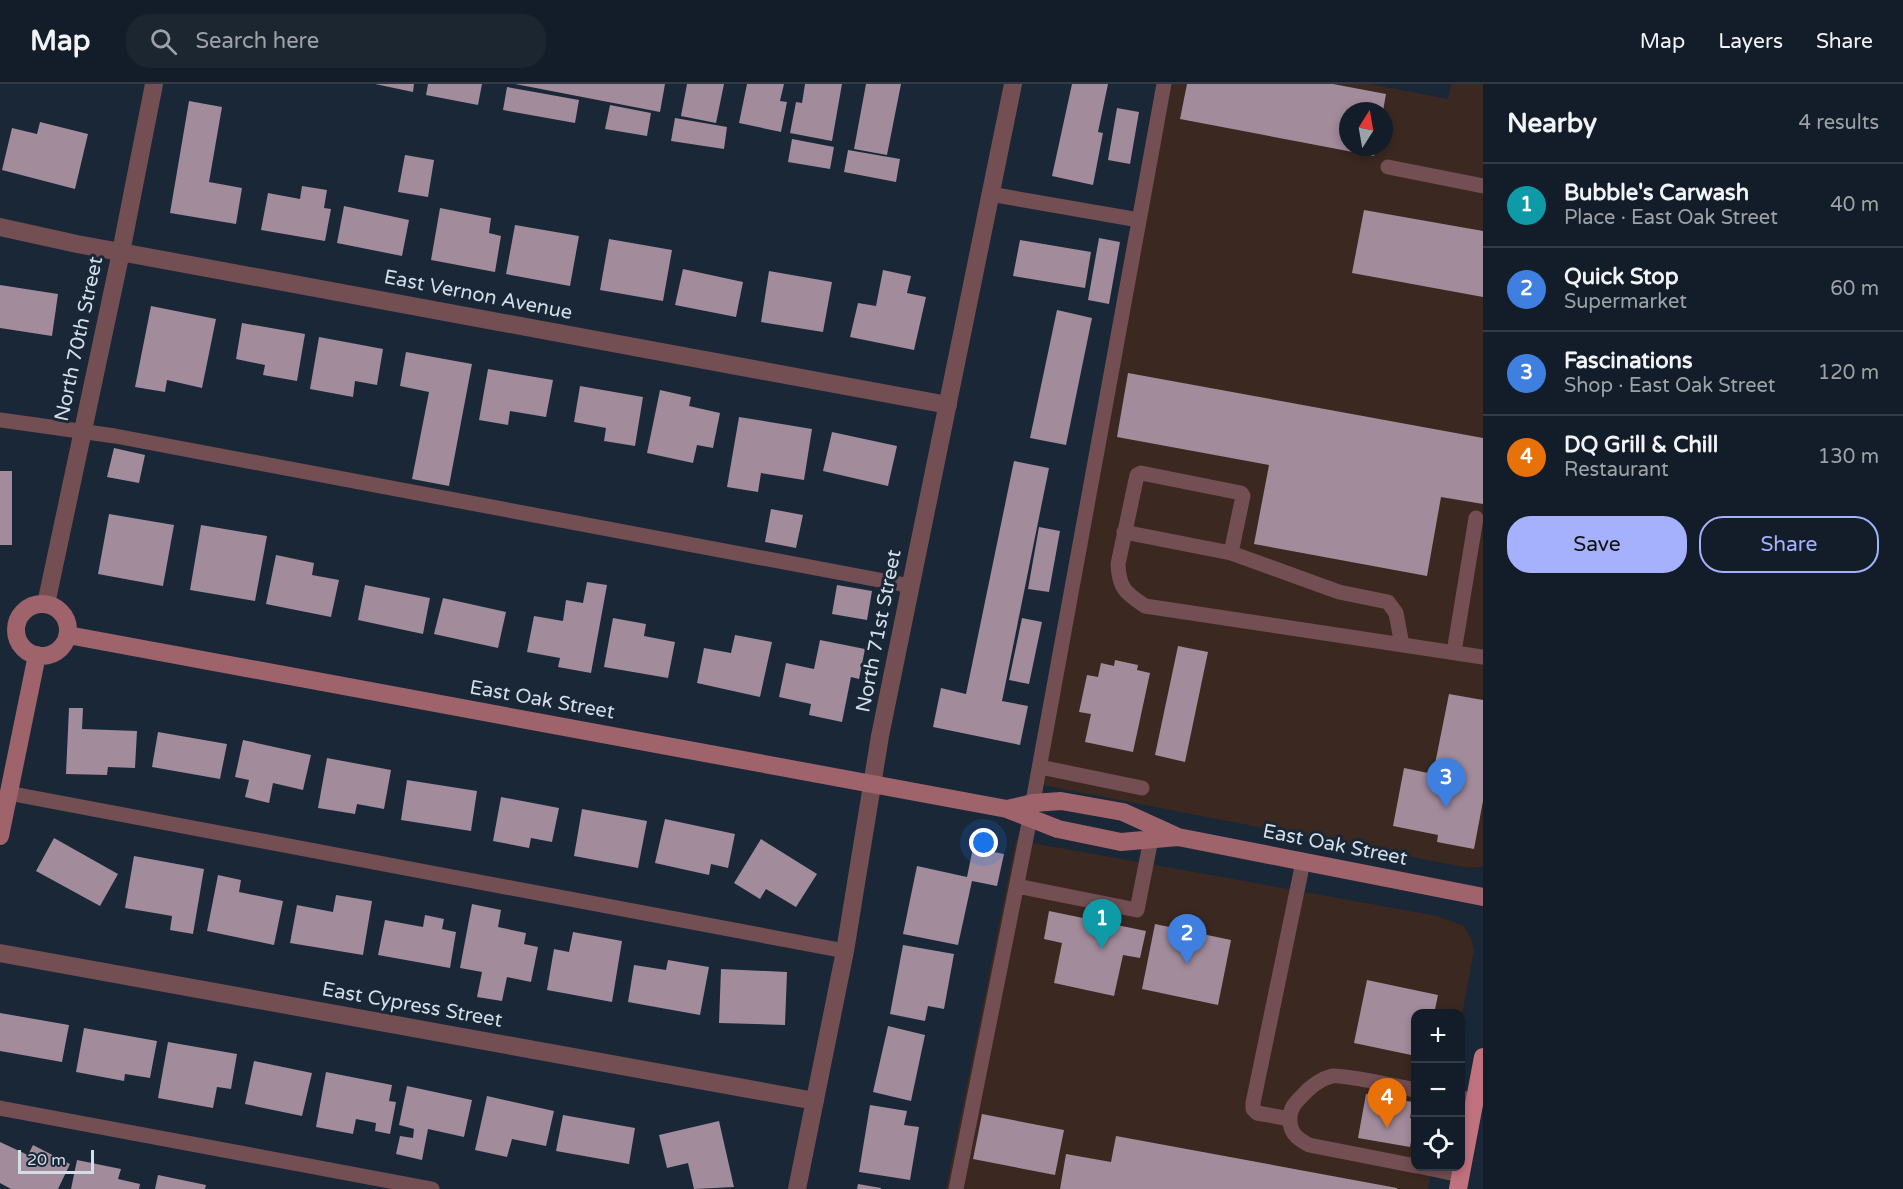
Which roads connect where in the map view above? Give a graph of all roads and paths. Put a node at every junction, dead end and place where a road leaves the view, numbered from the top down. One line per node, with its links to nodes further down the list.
1 (154, 84): 9 (street, North 70th Street)
2 (1013, 84): 6 (street, North 71st Street)
3 (1164, 84): 7 (lane)
4 (1388, 167): 5 (lane)
5 (1483, 186)
6 (990, 194): 7 (lane); 10 (street, North 71st Street)
7 (1139, 220): 24 (lane)
8 (0, 227): 9 (street, East Vernon Avenue)
9 (121, 252): 10 (street, East Vernon Avenue); 12 (street, North 70th Street)
10 (948, 405): 16 (street, North 71st Street)
11 (0, 420): 12 (lane)
12 (82, 431): 16 (lane); 17 (street, North 70th Street)
13 (1476, 518): 21 (lane)
14 (1124, 532): 15 (lane); 15 (lane); 20 (lane)
15 (1232, 553): 20 (lane)
16 (911, 586): 25 (street, North 71st Street)
17 (46, 604): 18 (street); 19 (street)
18 (8, 623): 22 (street)
19 (68, 635): 22 (street); 25 (street, East Oak Street)
20 (1401, 645): 21 (lane)
21 (1454, 652): 23 (lane)
22 (37, 655): 27 (street)
23 (1483, 657)
24 (1040, 767): 26 (lane); 28 (lane)
25 (873, 784): 28 (street, East Oak Street); 35 (street, North 71st Street)
26 (1142, 788)
27 (8, 793): 29 (street); 35 (lane)
28 (1032, 810): 30 (street, East Oak Street); 31 (street, East Oak Street); 33 (lane)
29 (0, 836)
30 (1178, 837): 31 (street, East Oak Street); 32 (street, East Oak Street)
31 (1151, 839): 33 (lane)
32 (1303, 862): 34 (street, East Oak Street); 42 (lane)
33 (1017, 886): 48 (lane)
34 (1483, 897)
35 (845, 951): 40 (street, North 71st Street)
36 (0, 953): 40 (street, East Cypress Street)
37 (1483, 1057): 39 (main road)
38 (1411, 1089): 42 (lane)
39 (1468, 1099): 45 (main road)
40 (815, 1101): 47 (street, North 71st Street)
41 (0, 1108): 46 (lane)
42 (1290, 1119): 43 (lane)
43 (1411, 1165)
44 (1430, 1171): 45 (lane)
45 (1459, 1182)
46 (432, 1189)
47 (797, 1189)
48 (956, 1189)

